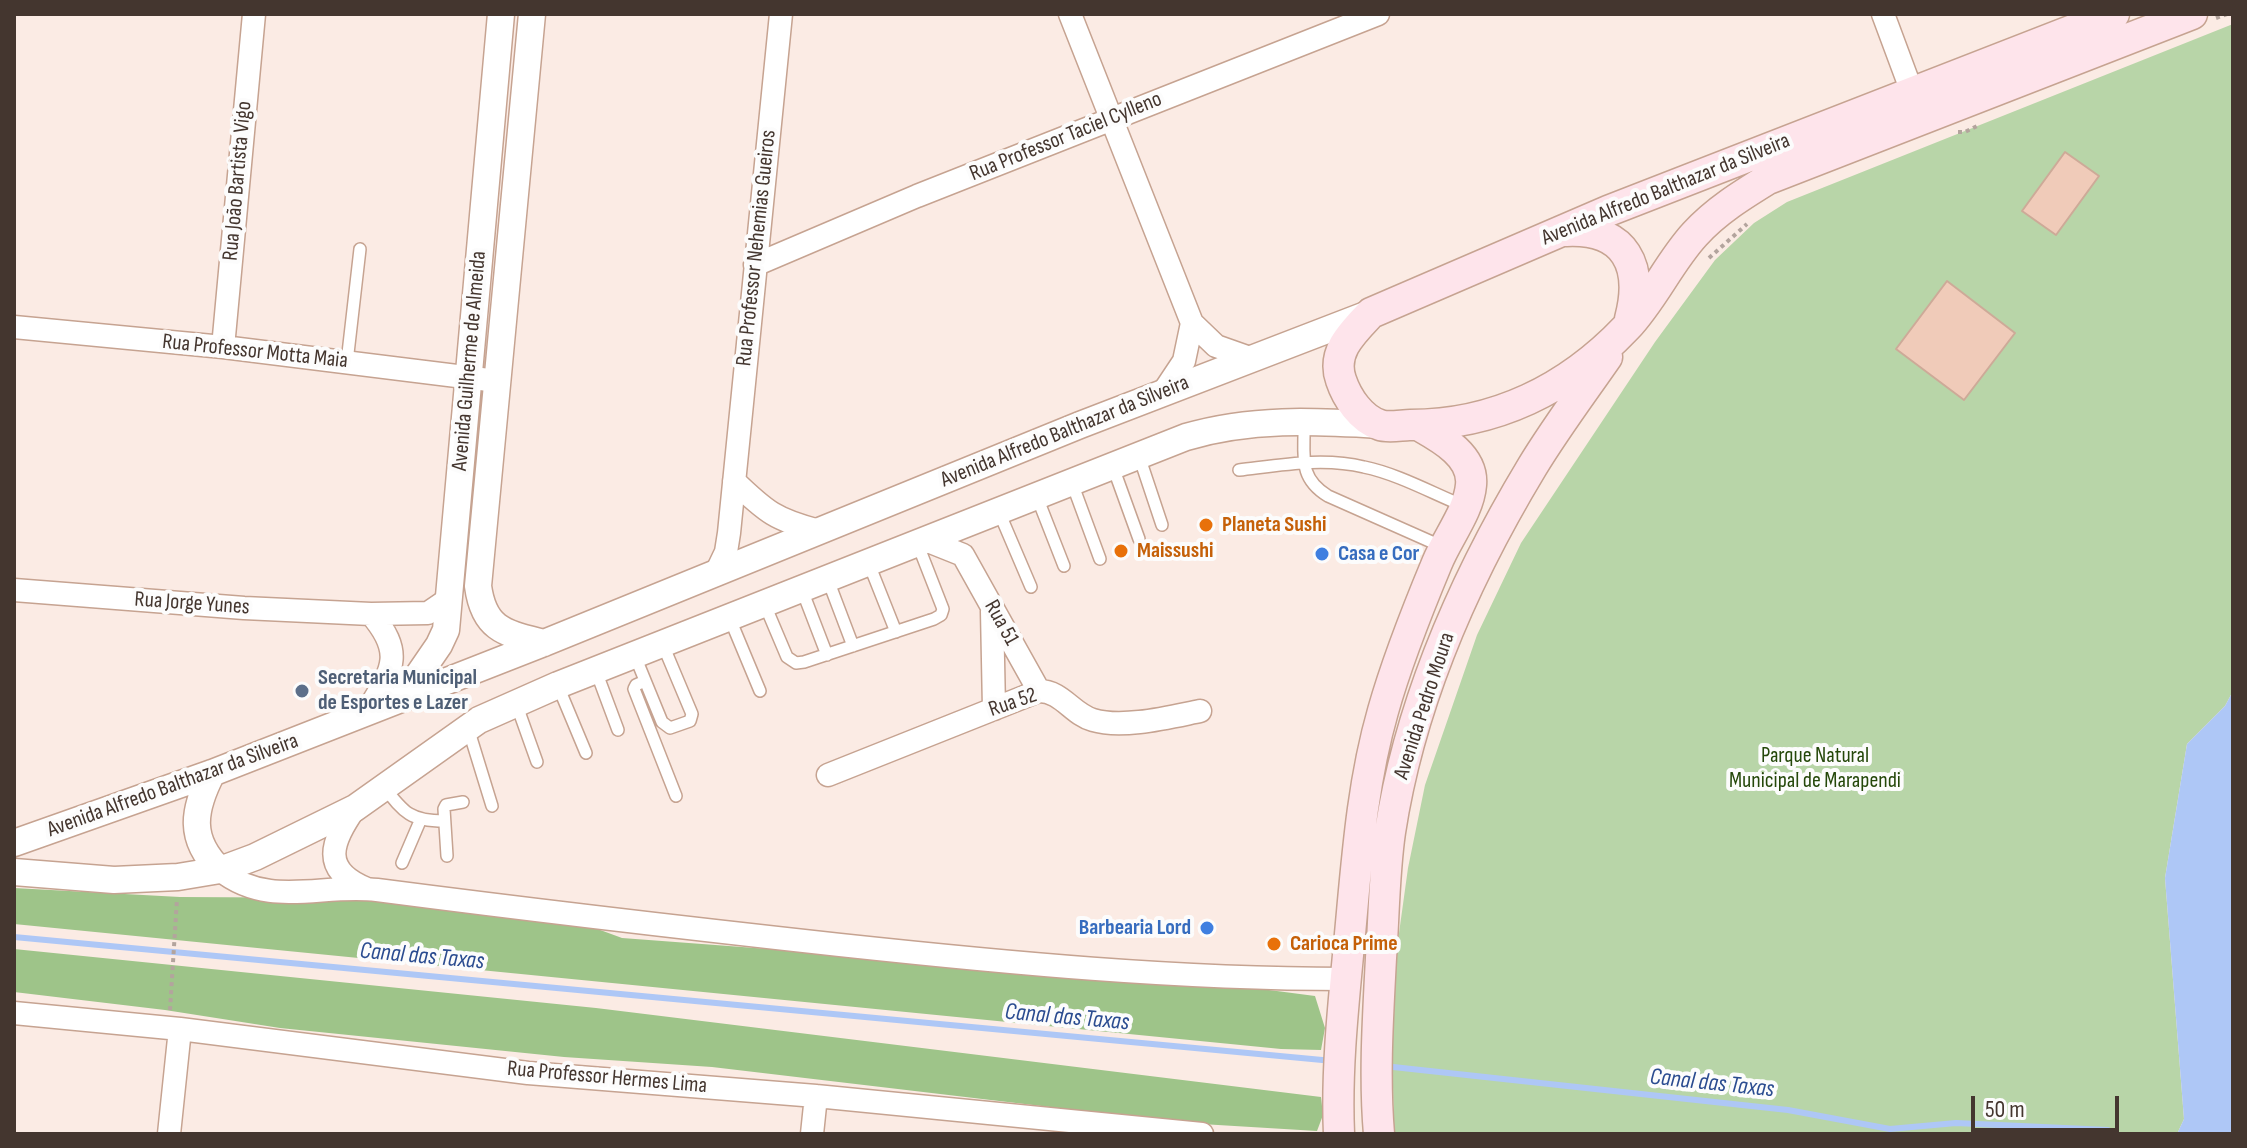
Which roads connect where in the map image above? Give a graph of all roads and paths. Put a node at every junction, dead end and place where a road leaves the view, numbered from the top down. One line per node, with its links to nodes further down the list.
1 (254, 14): 24 (street, Rua João Bartista Vigo)
2 (501, 14): 27 (street, Avenida Guilherme de Almeida)
3 (532, 14): 28 (street, Avenida Guilherme de Almeida)
4 (781, 14): 19 (street, Rua Professor Nehemias Gueiros)
5 (1070, 14): 12 (street)
6 (1378, 14): 12 (street, Rua Professor Taciel Cylleno)
7 (1883, 14): 11 (street)
8 (2114, 14): 11 (main road, Avenida Alfredo Balthazar da Silveira)
9 (2227, 14): 10 (path)
10 (2202, 17): 22 (main road, Avenida Alfredo Balthazar da Silveira)
11 (1912, 92): 16 (main road, Avenida Alfredo Balthazar da Silveira)
12 (1113, 118): 19 (street, Rua Professor Taciel Cylleno); 21 (street)
13 (1992, 119): 14 (path)
14 (1952, 131)
15 (1751, 220): 18 (path)
16 (1566, 231): 20 (main road, Avenida Alfredo Balthazar da Silveira); 22 (main road)
17 (360, 249): 26 (lane)
18 (1704, 263)
19 (755, 265): 37 (street, Rua Professor Nehemias Gueiros)
20 (1371, 313): 25 (street, Avenida Alfredo Balthazar da Silveira); 31 (main road)
21 (1192, 323): 25 (street); 29 (street)
22 (1628, 326): 32 (main road, Avenida Alfredo Balthazar da Silveira); 102 (main road, Avenida Pedro Moura)
23 (14, 327): 24 (street, Rua Professor Motta Maia)
24 (223, 347): 26 (street, Rua Professor Motta Maia)
25 (1250, 358): 29 (street, Avenida Alfredo Balthazar da Silveira)
26 (347, 362): 27 (street, Rua Professor Motta Maia)
27 (469, 377): 28 (street, Rua Professor Motta Maia); 56 (street, Avenida Guilherme de Almeida)
28 (497, 381): 62 (street, Avenida Guilherme de Almeida)
29 (1164, 391): 43 (street, Avenida Alfredo Balthazar da Silveira)
30 (1304, 420): 31 (street, Avenida Alfredo Balthazar da Silveira); 33 (street, Avenida Alfredo Balthazar da Silveira); 34 (lane)
31 (1380, 425): 32 (main road, Avenida Alfredo Balthazar da Silveira)
32 (1418, 425): 40 (main road, Avenida Pedro Moura)
33 (1138, 456): 35 (street, Avenida Alfredo Balthazar da Silveira); 42 (lane)
34 (1306, 463): 36 (lane); 40 (lane); 46 (lane)
35 (1113, 466): 38 (street, Avenida Alfredo Balthazar da Silveira); 44 (lane)
36 (1239, 470)
37 (734, 481): 43 (street); 51 (street, Rua Professor Nehemias Gueiros)
38 (1072, 482): 39 (street, Avenida Alfredo Balthazar da Silveira); 48 (lane)
39 (1037, 496): 41 (street, Avenida Alfredo Balthazar da Silveira); 50 (lane)
40 (1464, 506): 46 (main road, Avenida Pedro Moura)
41 (989, 515): 45 (street, Avenida Alfredo Balthazar da Silveira); 47 (street); 53 (lane)
42 (1162, 525)
43 (819, 531): 51 (street, Avenida Alfredo Balthazar da Silveira)
44 (1139, 539)
45 (923, 543): 47 (street); 49 (street, Avenida Alfredo Balthazar da Silveira); 61 (lane)
46 (1444, 548): 98 (main road, Avenida Pedro Moura)
47 (963, 555): 58 (street, Rua 51)
48 (1100, 559)
49 (869, 564): 52 (street, Avenida Alfredo Balthazar da Silveira); 61 (lane)
50 (1064, 566)
51 (716, 573): 62 (street, Avenida Alfredo Balthazar da Silveira)
52 (828, 580): 55 (street, Avenida Alfredo Balthazar da Silveira); 64 (lane)
53 (1031, 587)
54 (14, 590): 59 (street, Rua Jorge Yunes)
55 (802, 590): 57 (street, Avenida Alfredo Balthazar da Silveira); 65 (lane)
56 (450, 598): 59 (street, Rua Jorge Yunes); 72 (street, Avenida Guilherme de Almeida)
57 (765, 605): 60 (street, Avenida Alfredo Balthazar da Silveira); 65 (lane)
58 (992, 605): 71 (street, Rua 51); 74 (street)
59 (371, 614): 76 (street)
60 (730, 619): 63 (street, Avenida Alfredo Balthazar da Silveira); 70 (lane)
61 (896, 632): 64 (lane)
62 (544, 643): 72 (street, Avenida Alfredo Balthazar da Silveira)
63 (663, 645): 66 (street, Avenida Alfredo Balthazar da Silveira); 68 (lane)
64 (853, 646): 65 (lane)
65 (827, 655)
66 (635, 656): 67 (street, Avenida Alfredo Balthazar da Silveira); 68 (lane)
67 (596, 671): 69 (street, Avenida Alfredo Balthazar da Silveira); 78 (lane)
68 (645, 681): 84 (lane)
69 (558, 685): 73 (street, Avenida Alfredo Balthazar da Silveira); 79 (lane)
70 (760, 691)
71 (1039, 691): 74 (street, Rua 52); 75 (street, Rua 52)
72 (404, 696): 76 (street, Avenida Alfredo Balthazar da Silveira)
73 (516, 703): 77 (street, Avenida Alfredo Balthazar da Silveira); 80 (lane)
74 (994, 709): 82 (street, Rua 52)
75 (1200, 711)
76 (367, 712): 81 (street, Avenida Alfredo Balthazar da Silveira)
77 (468, 728): 83 (street, Avenida Alfredo Balthazar da Silveira); 86 (lane)
78 (618, 730)
79 (586, 753)
80 (537, 762)
81 (212, 773): 90 (street, Avenida Alfredo Balthazar da Silveira); 93 (street)
82 (828, 775)
83 (384, 787): 87 (street, Avenida Alfredo Balthazar da Silveira); 88 (lane)
84 (676, 796)
85 (463, 802): 89 (lane)
86 (492, 806)
87 (355, 808): 93 (street, Avenida Alfredo Balthazar da Silveira); 95 (street)
88 (420, 821): 89 (lane); 92 (lane)
89 (444, 821): 91 (lane)
90 (14, 843)
91 (447, 856)
92 (402, 863)
93 (220, 870): 94 (street, Avenida Alfredo Balthazar da Silveira); 95 (street)
94 (14, 872)
95 (368, 889): 98 (street)
96 (177, 920): 97 (path)
97 (171, 986)
98 (1345, 986): 103 (main road, Avenida Pedro Moura)
99 (14, 1013): 100 (street, Rua Professor Hermes Lima)
100 (180, 1029): 101 (street, Rua Professor Hermes Lima); 104 (street)
101 (816, 1096): 105 (street); 106 (street, Rua Professor Hermes Lima)
102 (1378, 1126)
103 (1338, 1127)
104 (169, 1134)
105 (812, 1134)
106 (1202, 1134)

